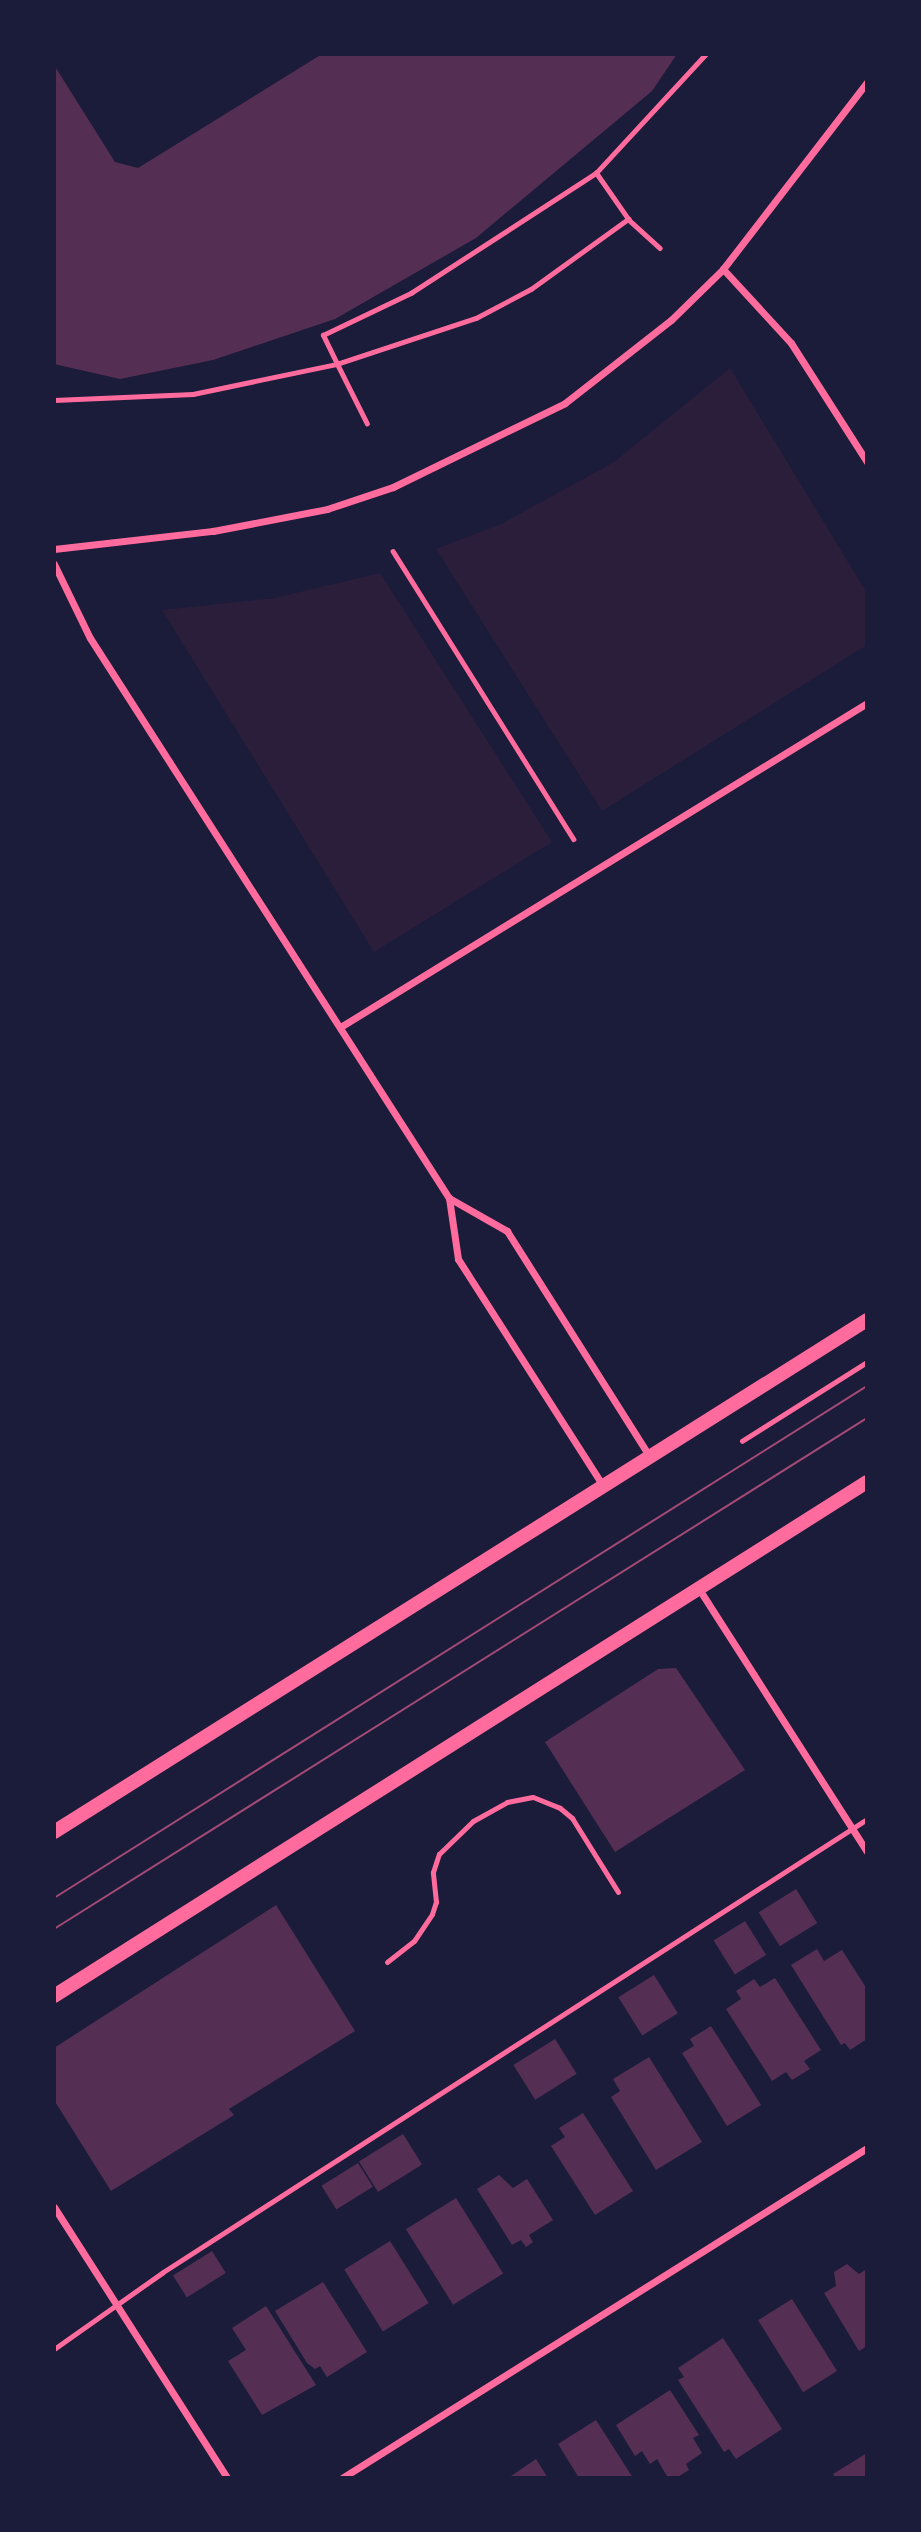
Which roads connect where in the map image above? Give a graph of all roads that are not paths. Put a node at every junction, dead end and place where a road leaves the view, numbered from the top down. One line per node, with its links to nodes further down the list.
1 (867, 82): 2 (street)
2 (723, 269): 3 (street); 4 (street)
3 (867, 462)
4 (54, 549)
5 (54, 564): 7 (street)
6 (867, 703): 7 (street)
7 (342, 1026): 8 (street)
8 (449, 1198): 10 (street); 12 (street)
9 (867, 1320): 10 (main road)
10 (650, 1457): 12 (main road)
11 (867, 1482): 13 (main road)
12 (603, 1487): 16 (main road)
13 (698, 1588): 15 (street); 20 (main road)
14 (867, 1819): 15 (lane)
15 (852, 1829): 17 (street); 23 (lane)
16 (54, 1832)
17 (867, 1852)
18 (618, 1892): 19 (lane)
19 (387, 1962)
20 (54, 1996)
21 (867, 2148): 26 (street)
22 (54, 2207): 23 (street)
23 (117, 2305): 24 (lane); 25 (street)
24 (54, 2349)
25 (227, 2478)
26 (342, 2478)

